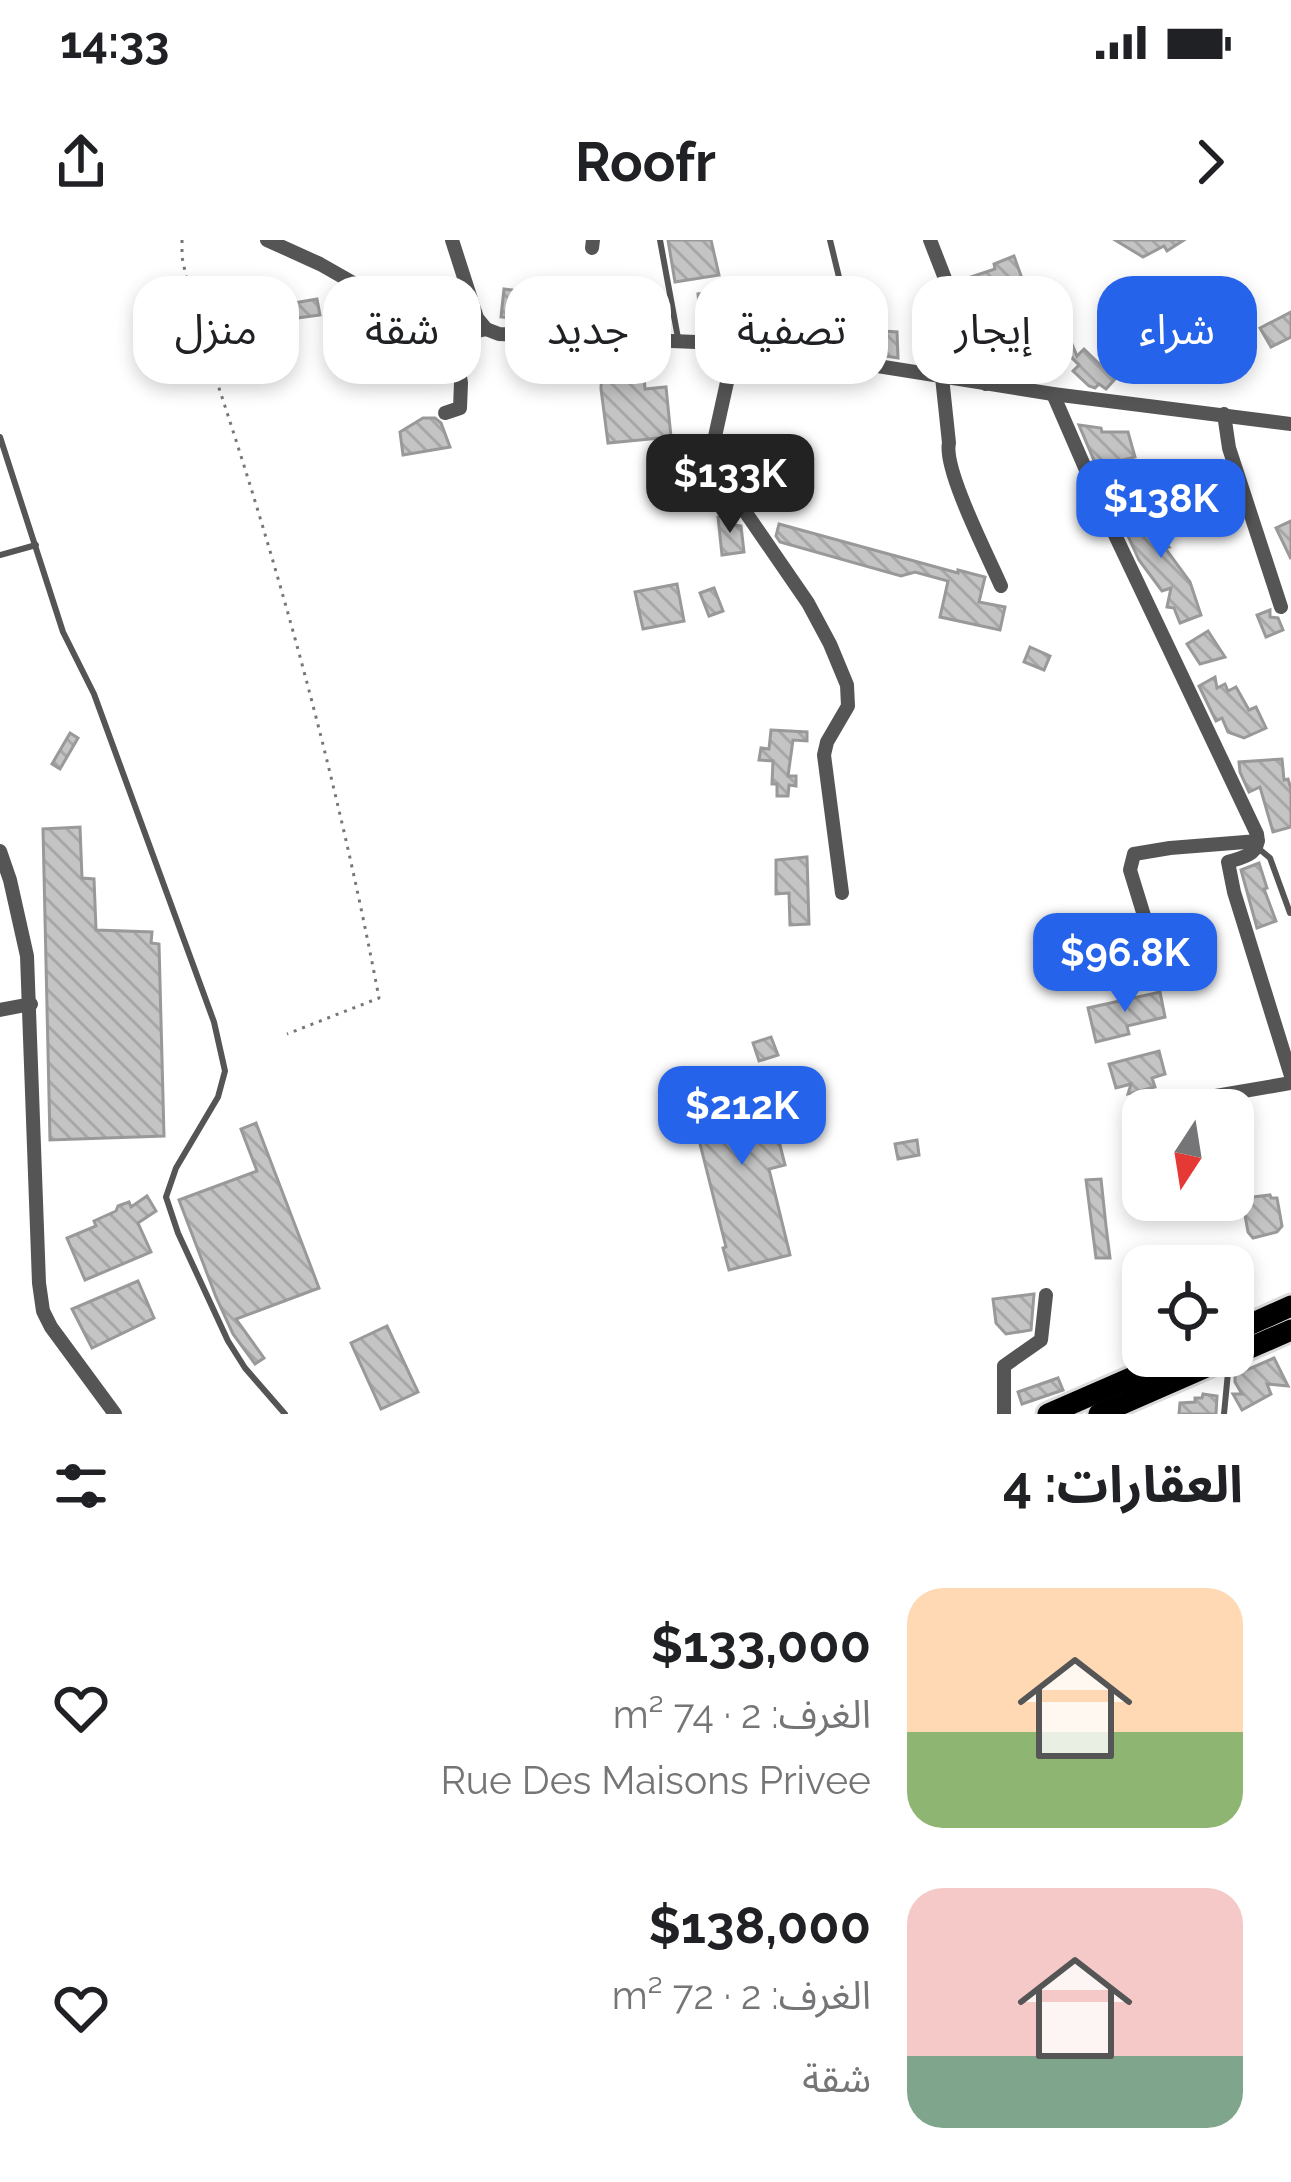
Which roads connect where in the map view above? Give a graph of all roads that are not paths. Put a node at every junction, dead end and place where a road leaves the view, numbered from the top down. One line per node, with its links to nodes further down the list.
1 (267, 240): 6 (street)
2 (452, 240): 9 (street)
3 (659, 240): 11 (lane)
4 (830, 240): 7 (lane)
5 (931, 240): 8 (street)
6 (342, 276)
7 (839, 276)
8 (945, 276)
9 (486, 328): 10 (street); 11 (street)
10 (481, 330)
11 (679, 342): 12 (street)
12 (695, 343)
13 (461, 384): 18 (street)
14 (727, 384): 28 (street)
15 (943, 384): 24 (street)
16 (986, 384): 17 (street)
17 (1053, 394): 19 (street); 26 (street)
18 (445, 413)
19 (1224, 414): 20 (street); 25 (street)
20 (1291, 424)
21 (0, 436): 22 (lane)
22 (36, 545): 23 (lane); 44 (lane)
23 (0, 555)
24 (1001, 586)
25 (1281, 607)
26 (1257, 844): 29 (lane); 30 (street); 33 (street)
27 (0, 851): 31 (street)
28 (842, 893)
29 (1290, 913)
30 (1161, 970)
31 (31, 1004): 32 (street); 43 (street)
32 (0, 1010)
33 (1291, 1080): 34 (street)
34 (1246, 1089)
35 (1046, 1295): 45 (street)
36 (1291, 1306): 37 (highway)
37 (1254, 1323)
38 (1291, 1330): 39 (highway)
39 (1254, 1347)
40 (1133, 1377): 46 (highway)
41 (1185, 1377): 47 (highway)
42 (1227, 1377): 48 (lane)
43 (115, 1414)
44 (285, 1414)
45 (1004, 1414)
46 (1048, 1414)
47 (1100, 1414)
48 (1224, 1414)

